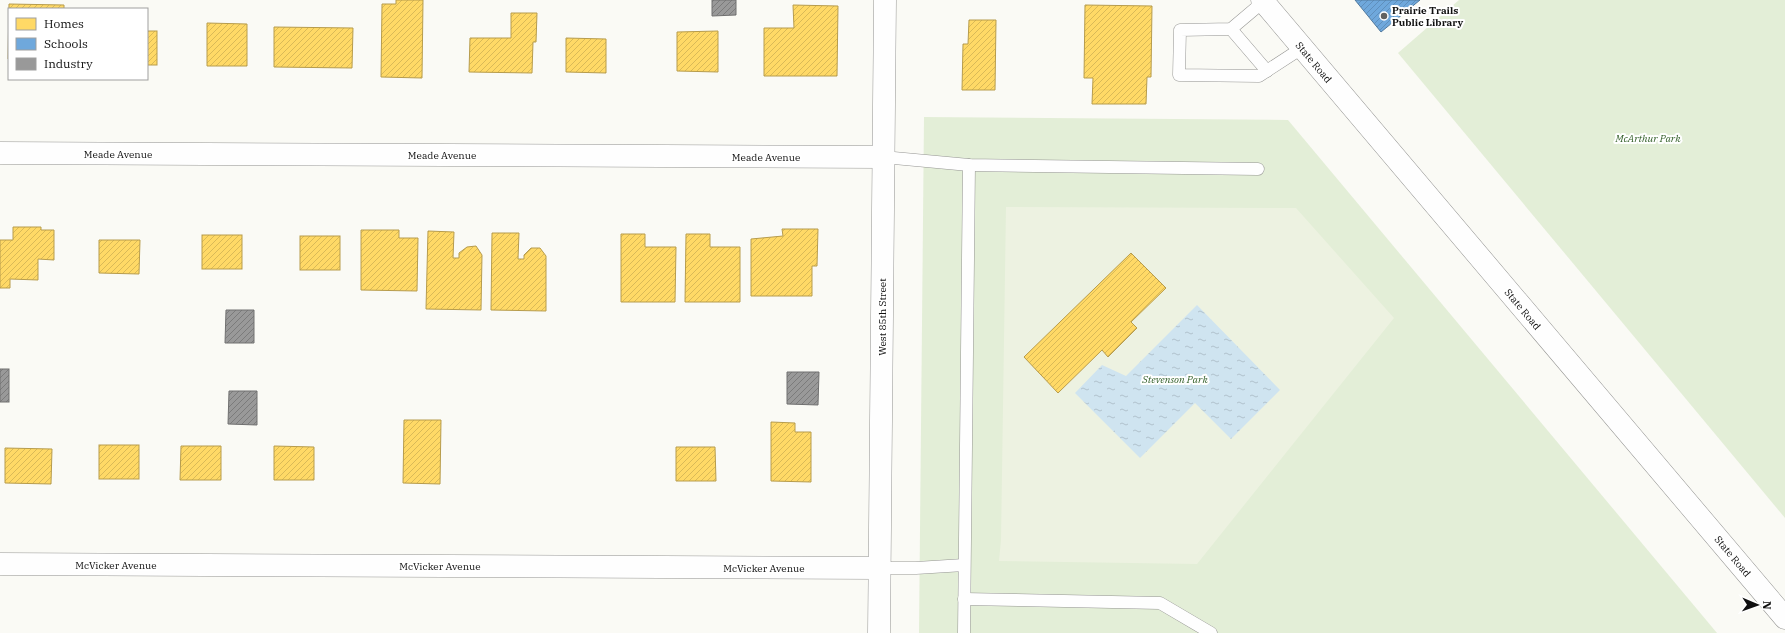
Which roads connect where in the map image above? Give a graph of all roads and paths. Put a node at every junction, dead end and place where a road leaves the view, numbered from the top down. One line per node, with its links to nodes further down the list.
1 (885, 0): 7 (street, West 85th Street)
2 (1262, 1): 3 (lane); 4 (street, State Road)
3 (1231, 29): 5 (lane); 5 (lane)
4 (1302, 48): 5 (lane); 14 (street, State Road)
5 (1267, 71)
6 (0, 153): 7 (street, Meade Avenue)
7 (883, 158): 8 (lane); 12 (street, West 85th Street)
8 (969, 165): 9 (lane); 11 (lane)
9 (1258, 169)
10 (0, 564): 12 (street, McVicker Avenue)
11 (964, 565): 12 (lane); 13 (lane)
12 (880, 568): 15 (street, West 85th Street)
13 (964, 599): 16 (lane); 17 (lane)
14 (1785, 618)
15 (879, 633)
16 (964, 633)
17 (1211, 633)

